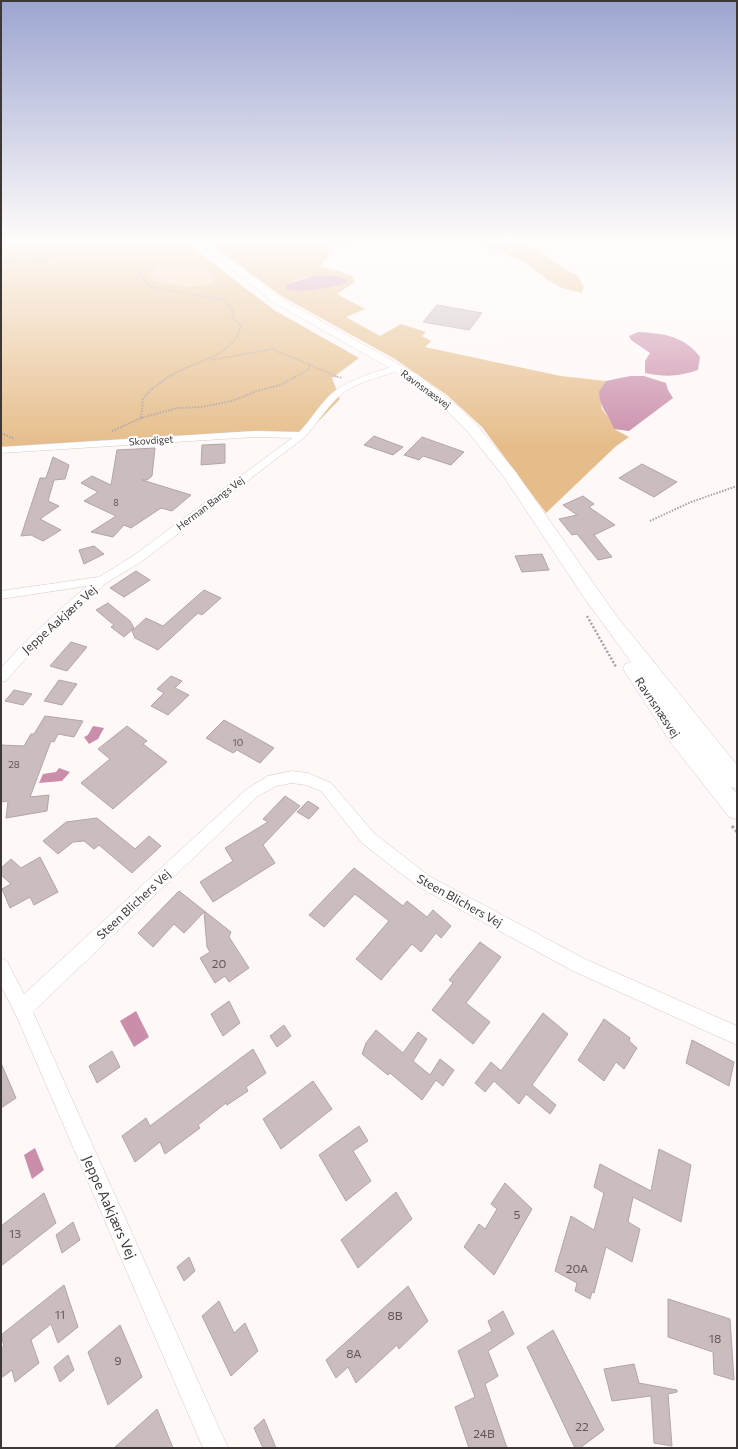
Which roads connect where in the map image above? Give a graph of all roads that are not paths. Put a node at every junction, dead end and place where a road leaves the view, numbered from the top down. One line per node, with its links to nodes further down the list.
1 (295, 311): 2 (main road, Ravnsnæsvej)
2 (398, 368): 3 (street, Herman Bangs Vej); 7 (main road, Ravnsnæsvej)
3 (302, 435): 4 (street, Skovdiget); 5 (street, Herman Bangs Vej)
4 (1, 450)
5 (102, 580): 6 (street, Herman Bangs Vej); 8 (street, Jeppe Aakjærs Vej)
6 (1, 595)
7 (588, 604): 9 (main road, Ravnsnæsvej); 10 (main road, Ravnsnæsvej)
8 (1, 677)
9 (737, 780)
10 (733, 815)
11 (1, 967): 12 (street, Jeppe Aakjærs Vej)
12 (22, 1009): 13 (street, Steen Blichers Vej); 14 (street, Jeppe Aakjærs Vej)
13 (737, 1036)
14 (216, 1448)

